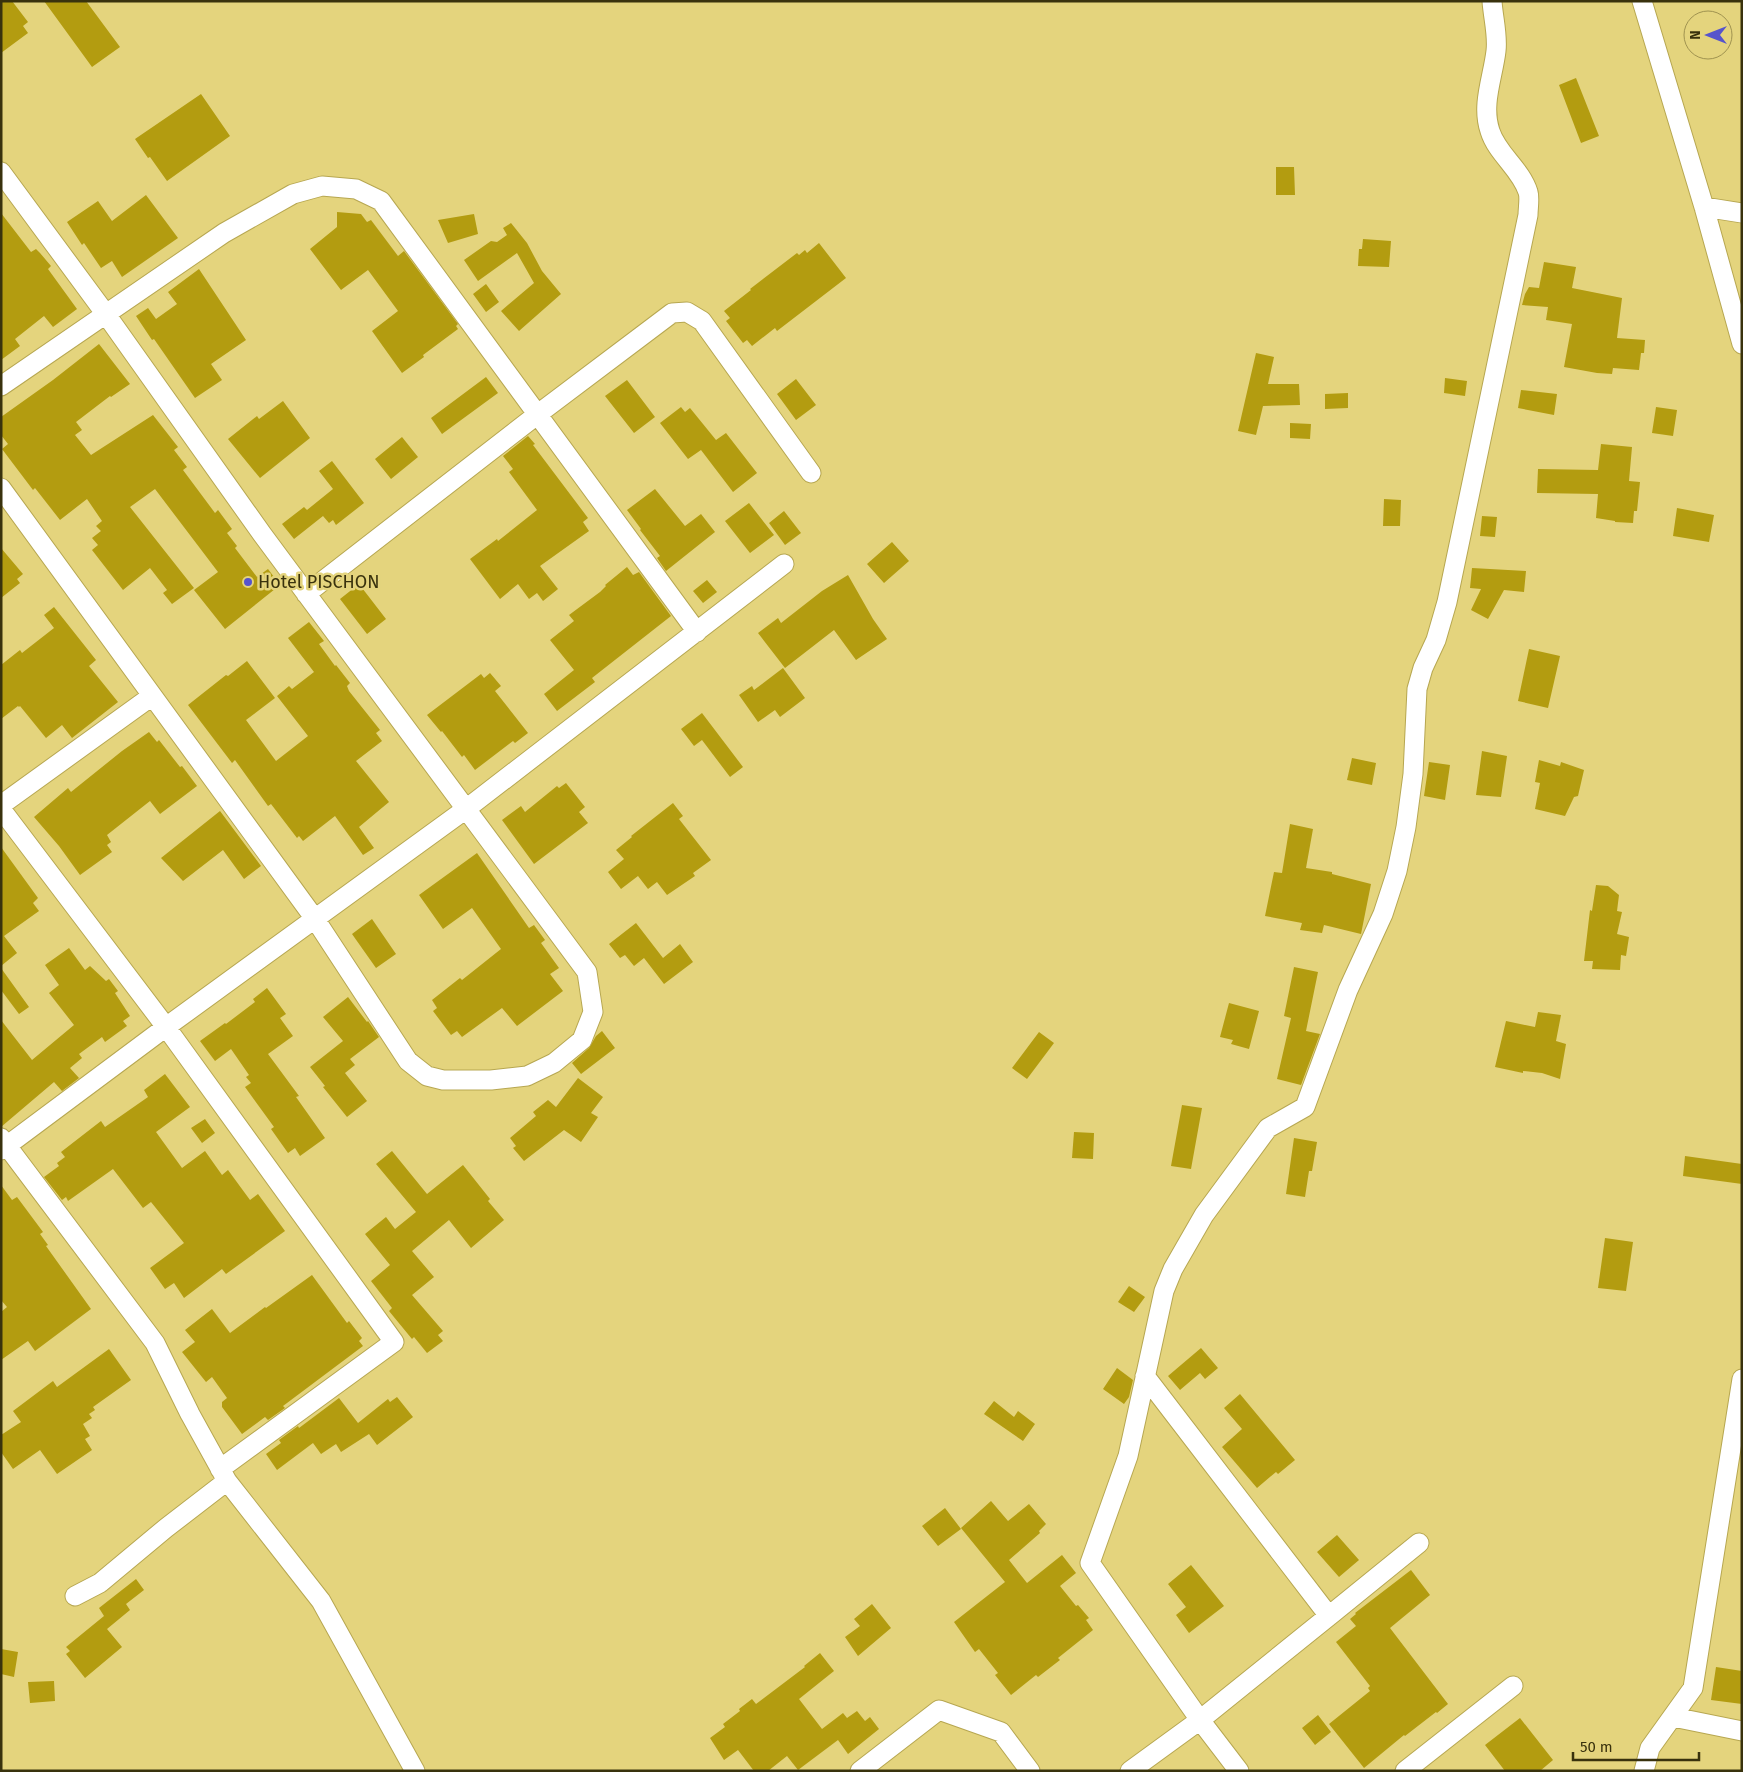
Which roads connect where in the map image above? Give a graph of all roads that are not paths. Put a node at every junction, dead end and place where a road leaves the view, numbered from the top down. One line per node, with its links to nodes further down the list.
1 (1492, 1): 21 (street)
2 (1642, 1): 4 (street)
3 (1, 172): 6 (street)
4 (1704, 207): 5 (street); 7 (street)
5 (1742, 213)
6 (105, 313): 8 (street); 9 (street); 13 (street)
7 (1742, 344)
8 (1, 386)
9 (538, 414): 10 (street); 13 (street); 14 (street)
10 (811, 473)
11 (1, 488): 15 (street)
12 (784, 564): 14 (street)
13 (306, 594): 17 (street)
14 (697, 632): 17 (street)
15 (152, 696): 16 (street); 18 (street)
16 (1, 807): 19 (street)
17 (466, 809): 18 (street); 18 (street)
18 (315, 919): 19 (street)
19 (166, 1027): 20 (street); 23 (street)
20 (4, 1145): 23 (street)
21 (1145, 1376): 26 (street); 29 (street)
22 (1742, 1378): 28 (street)
23 (223, 1475): 25 (street); 31 (street)
24 (1418, 1543): 26 (street)
25 (75, 1596)
26 (1329, 1616): 29 (street)
27 (1513, 1686): 36 (street)
28 (1673, 1716): 30 (street); 37 (street)
29 (1200, 1720): 34 (street); 35 (street)
30 (1742, 1731)
31 (416, 1771)
32 (860, 1771): 33 (street)
33 (1030, 1771)
34 (1130, 1771)
35 (1239, 1771)
36 (1405, 1771)
37 (1644, 1771)

